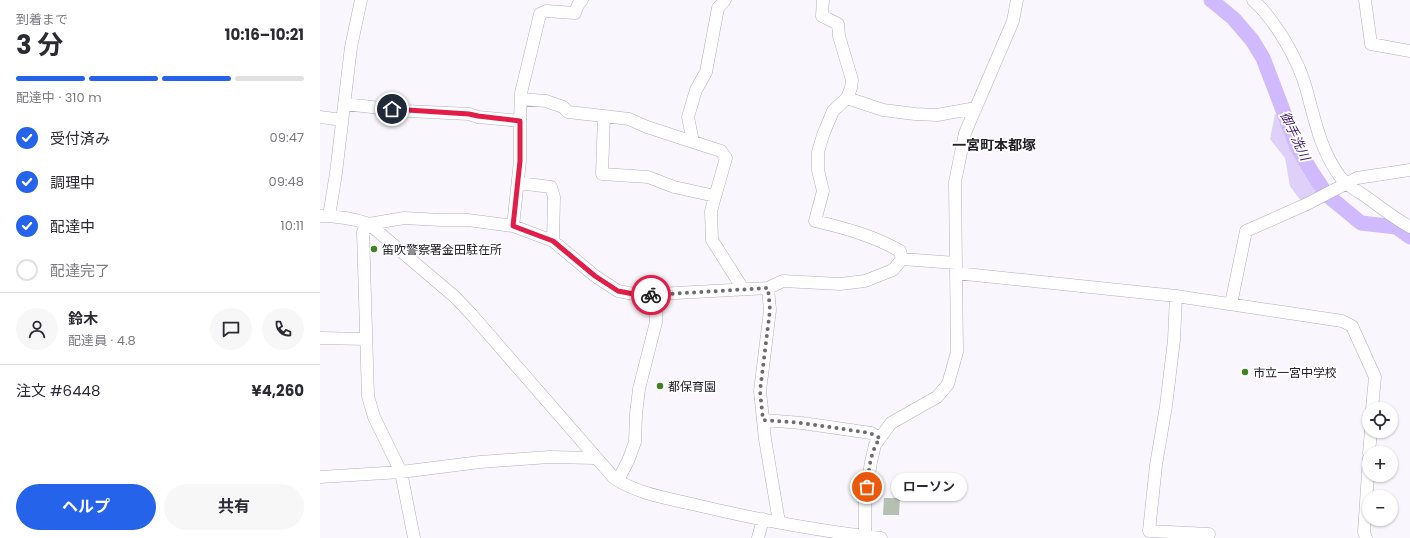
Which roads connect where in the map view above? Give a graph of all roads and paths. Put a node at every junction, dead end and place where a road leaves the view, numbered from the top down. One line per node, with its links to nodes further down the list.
1 (361, 0): 11 (street)
2 (582, 0): 10 (street)
3 (725, 0): 17 (street)
4 (823, 0): 9 (street)
5 (1017, 0): 12 (street)
6 (1253, 0): 20 (street)
7 (1365, 0): 8 (street)
8 (1410, 51)
9 (847, 98): 12 (street); 27 (street)
10 (521, 99): 13 (street); 16 (street)
11 (345, 104): 15 (street); 16 (street)
12 (976, 108): 28 (street)
13 (604, 116): 17 (street); 21 (street)
14 (320, 117): 15 (street)
15 (342, 120): 22 (street)
16 (520, 121): 19 (street)
17 (693, 142): 21 (street)
18 (1410, 170): 20 (street)
19 (518, 183): 24 (street); 26 (street)
20 (1346, 183): 25 (street); 33 (street)
21 (715, 196): 30 (street)
22 (325, 216): 23 (street)
23 (369, 224): 24 (street); 35 (street); 39 (street)
24 (513, 226): 26 (street)
25 (1410, 227)
26 (553, 241): 31 (street)
27 (902, 259): 28 (street); 29 (street)
28 (956, 268): 32 (street); 38 (street)
29 (768, 288): 30 (street); 37 (street)
30 (743, 290): 31 (street)
31 (653, 295): 42 (street)
32 (1176, 296): 33 (street); 50 (street)
33 (1231, 304): 36 (street)
34 (320, 338): 35 (street)
35 (366, 339): 40 (street)
36 (1373, 402)
37 (763, 420): 38 (street); 45 (street)
38 (880, 438): 46 (street)
39 (596, 458): 40 (street); 42 (street)
40 (400, 472): 41 (street); 47 (street)
41 (320, 477)
42 (618, 480): 44 (street)
43 (1367, 482): 51 (street)
44 (763, 519): 45 (street); 48 (street)
45 (779, 522): 46 (street)
46 (865, 537): 49 (street)
47 (414, 538)
48 (758, 538)
49 (881, 538)
50 (1208, 538)
51 (1366, 538)

